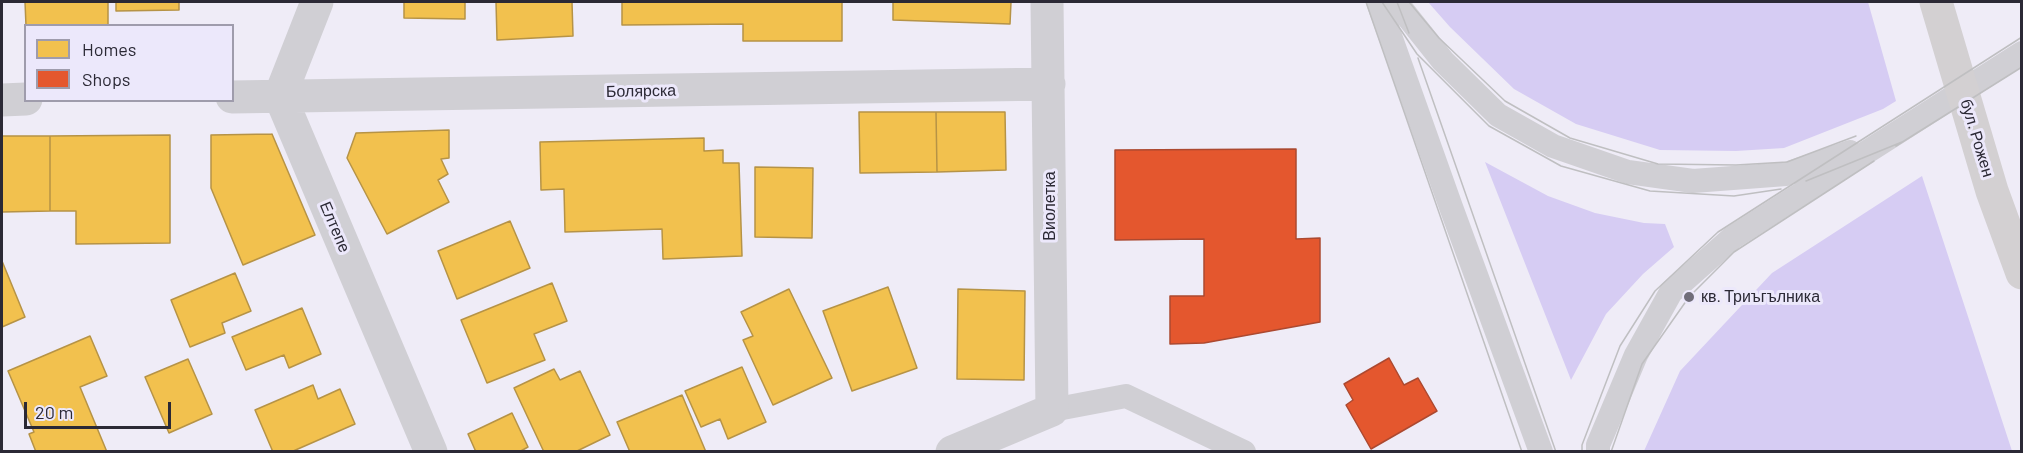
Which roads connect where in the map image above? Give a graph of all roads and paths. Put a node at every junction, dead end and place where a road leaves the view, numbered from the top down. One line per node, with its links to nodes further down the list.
1 (317, 2): 8 (street)
2 (1047, 2): 7 (street, Виолетка)
3 (1378, 2): 18 (lane)
4 (1396, 2): 12 (lane)
5 (1937, 4): 13 (main road, бул. Рожен)
6 (2022, 52): 12 (lane)
7 (1049, 84): 8 (street, Болярска); 14 (street, Виолетка)
8 (280, 96): 9 (street, Болярска); 15 (street, Елтепе)
9 (234, 97)
10 (24, 99): 11 (street)
11 (2, 100)
12 (1892, 137): 19 (lane)
13 (2022, 273)
14 (1052, 410): 16 (street); 17 (lane)
15 (430, 452)
16 (952, 452)
17 (1244, 452)
18 (1541, 452)
19 (1598, 452)

